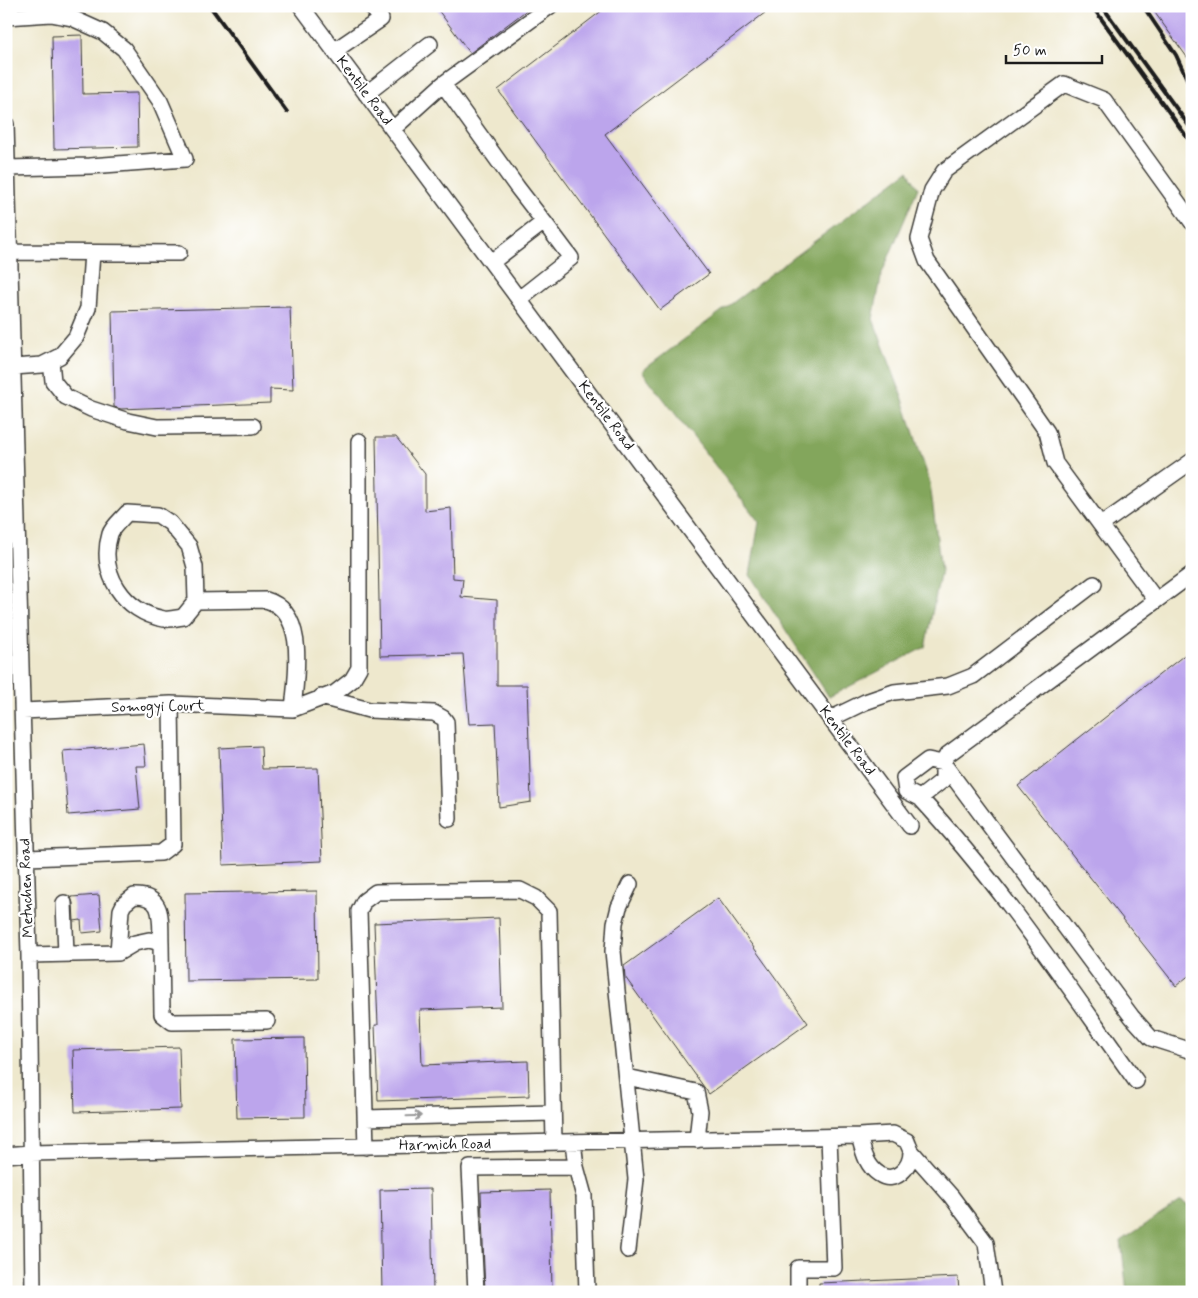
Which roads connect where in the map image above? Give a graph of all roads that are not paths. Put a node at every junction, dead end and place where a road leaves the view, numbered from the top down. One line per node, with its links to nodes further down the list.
1 (300, 6): 6 (street, Kentile Road)
2 (371, 6): 6 (street)
3 (550, 6): 7 (street)
4 (6, 16): 11 (street)
5 (430, 44): 8 (street)
6 (334, 51): 8 (street, Kentile Road)
7 (443, 84): 10 (street); 12 (street)
8 (366, 94): 10 (street, Kentile Road)
9 (6, 124): 11 (street, Metuchen Road)
10 (392, 128): 17 (street, Kentile Road)
11 (8, 168): 14 (street, Metuchen Road)
12 (544, 222): 17 (street); 18 (street)
13 (1192, 222): 24 (street)
14 (10, 252): 15 (street); 20 (street, Metuchen Road)
15 (92, 253): 16 (street); 19 (street)
16 (179, 253)
17 (492, 262): 18 (street, Kentile Road)
18 (519, 299): 33 (street, Kentile Road)
19 (51, 361): 20 (street); 21 (street)
20 (13, 367): 32 (street, Metuchen Road)
21 (253, 426)
22 (359, 441): 29 (street)
23 (1192, 461): 24 (street)
24 (1101, 525): 27 (street)
25 (1192, 574): 27 (street)
26 (1094, 584): 33 (street)
27 (1156, 600): 34 (street)
28 (196, 601): 28 (street); 31 (street)
29 (321, 697): 31 (street); 38 (street)
30 (171, 704): 31 (street, Somogyi Court); 32 (street, Somogyi Court); 40 (street)
31 (294, 709)
32 (23, 711): 40 (street, Metuchen Road)
33 (830, 719): 37 (street, Kentile Road)
34 (943, 763): 35 (street); 36 (street); 49 (street)
35 (906, 790): 36 (street); 37 (street)
36 (920, 798): 52 (street)
37 (891, 801): 39 (street, Kentile Road)
38 (449, 819)
39 (910, 826)
40 (27, 858): 46 (street, Metuchen Road)
41 (630, 884): 51 (street)
42 (64, 903): 45 (street)
43 (161, 943): 44 (street); 44 (street); 47 (street)
44 (118, 952): 45 (street)
45 (66, 954): 46 (street)
46 (29, 955): 64 (street, Metuchen Road)
47 (267, 1021)
48 (1192, 1036): 49 (street)
49 (1174, 1045): 50 (street)
50 (1192, 1050)
51 (626, 1077): 57 (street); 58 (street)
52 (1136, 1080)
53 (553, 1112): 54 (street, one-way to 53); 54 (street); 59 (street)
54 (365, 1118): 62 (street)
55 (859, 1136): 56 (street, Harmich Road); 63 (street, Harmich Road); 63 (street)
56 (829, 1137): 57 (street, Harmich Road); 72 (street)
57 (697, 1140): 58 (street, Harmich Road)
58 (633, 1141): 60 (street, Harmich Road); 68 (street)
59 (554, 1142): 60 (street, Harmich Road); 61 (street, Harmich Road)
60 (574, 1142): 66 (street)
61 (470, 1145): 62 (street, Harmich Road); 67 (street)
62 (366, 1147): 64 (street, Harmich Road)
63 (911, 1151): 73 (street, Harmich Road)
64 (30, 1153): 65 (street, Harmich Road); 69 (street, Metuchen Road)
65 (6, 1155)
66 (576, 1166): 67 (street); 71 (street)
67 (470, 1168): 70 (street)
68 (628, 1250)
69 (33, 1292)
70 (476, 1292)
71 (587, 1292)
72 (798, 1292)
73 (993, 1292)

